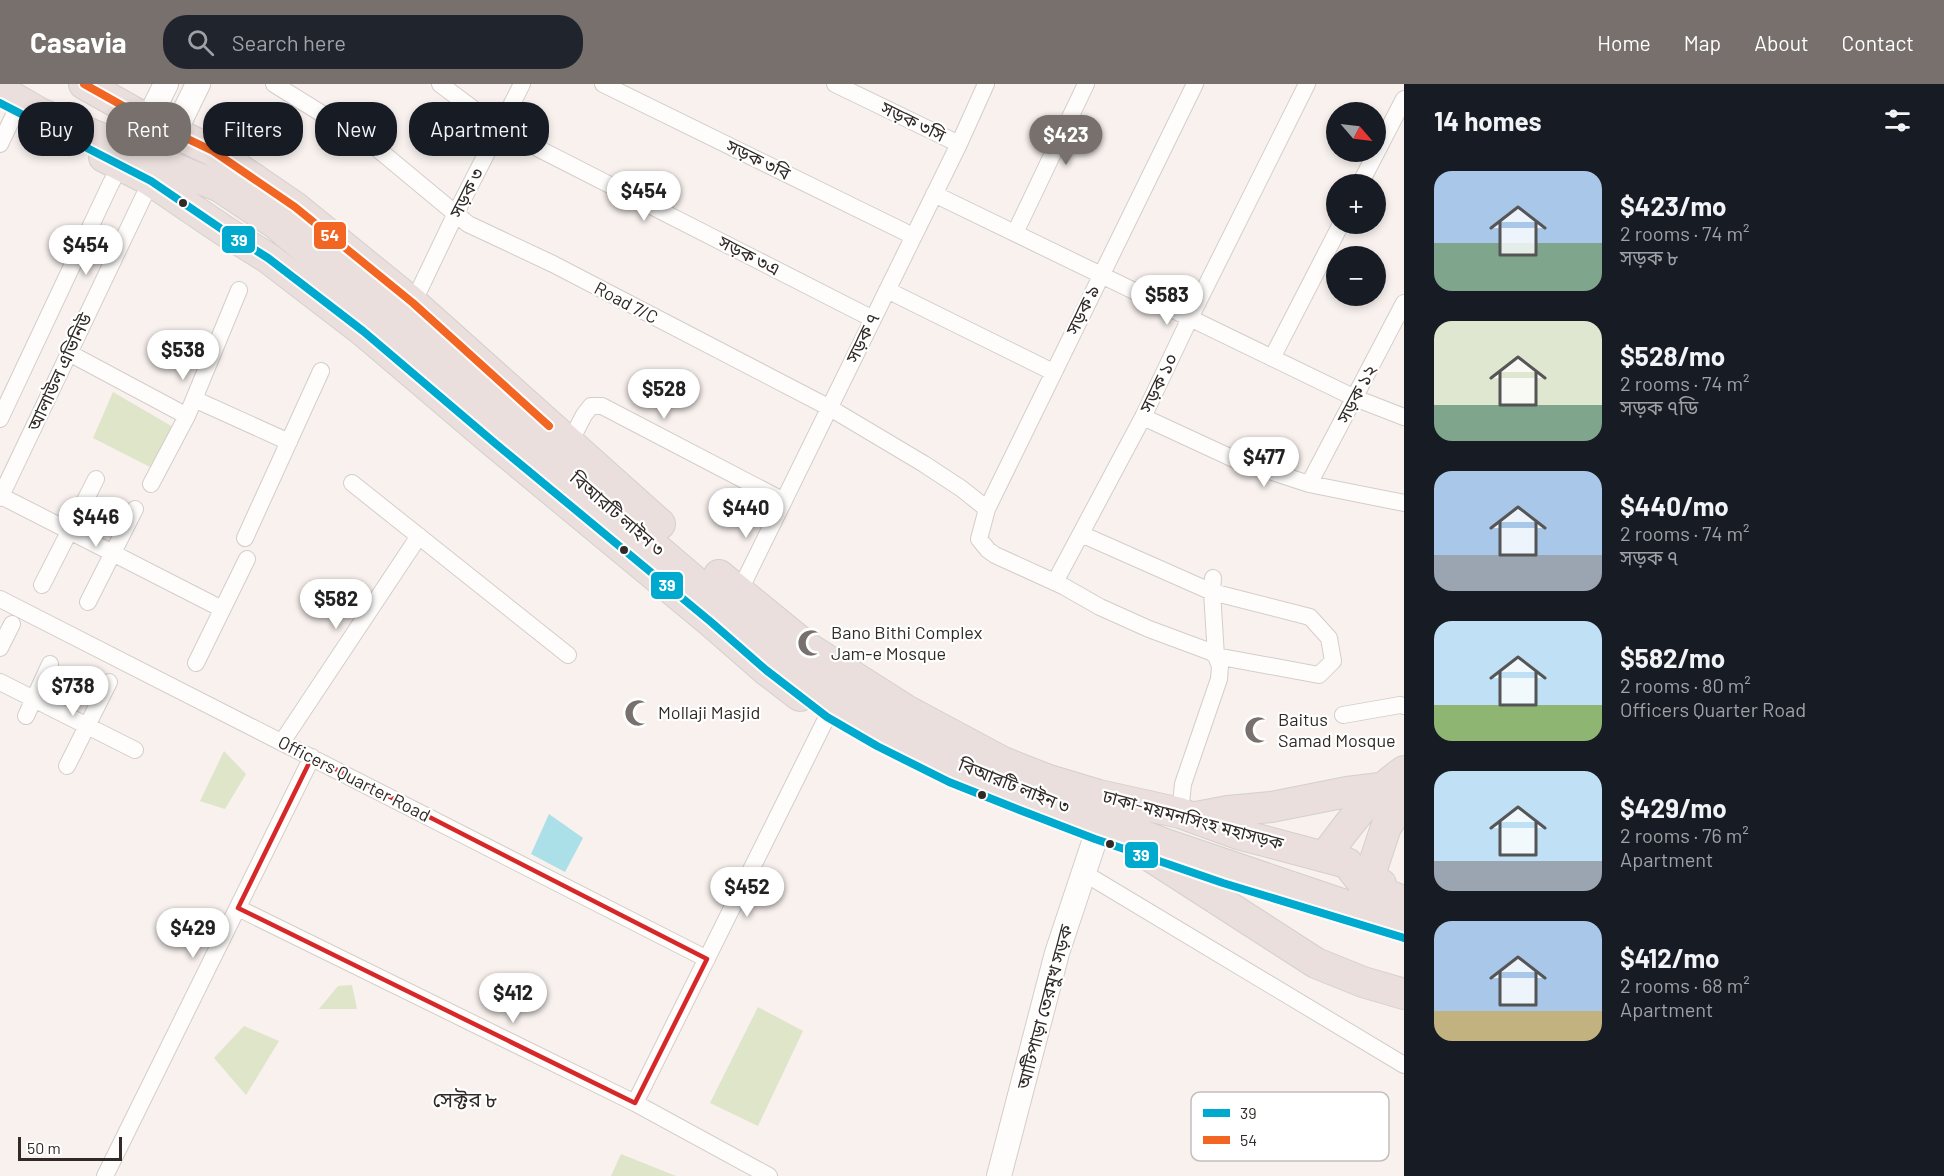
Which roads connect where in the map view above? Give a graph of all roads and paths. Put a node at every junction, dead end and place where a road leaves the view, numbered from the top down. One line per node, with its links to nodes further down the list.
1 (84, 84): 14 (highway, ঢাকা-ময়মনসিংহ মহাসড়ক)
2 (166, 84): 15 (main road)
3 (198, 84): 16 (main road)
4 (274, 84): 29 (street, Road 7/C)
5 (440, 84): 17 (street, সড়ক ৩এ)
6 (522, 84): 18 (street, সড়ক ৩)
7 (603, 84): 32 (street, সড়ক ৩বি)
8 (835, 84): 21 (street, সড়ক ৩সি)
9 (986, 84): 21 (street, সড়ক ৭)
10 (1086, 84): 30 (street)
11 (1195, 84): 33 (street, সড়ক ৯)
12 (1307, 84): 38 (street, সড়ক ১০)
13 (1404, 99): 27 (street)
14 (116, 102)
15 (164, 102)
16 (183, 102)
17 (464, 102)
18 (513, 102)
19 (4, 116): 26 (highway)
20 (191, 141): 36 (highway, ঢাকা-ময়মনসিংহ মহাসড়ক)
21 (959, 144): 28 (street, সড়ক ৭)
22 (549, 154): 39 (street, সড়ক ৩এ)
23 (135, 156): 50 (street)
24 (158, 156): 26 (main road)
25 (486, 156): 29 (street, সড়ক ৩)
26 (156, 171): 40 (street, আলাউল এভিনিউ); 87 (highway); 104 (highway, বিআরটি লাইন ৩)
27 (1365, 174)
28 (934, 194): 30 (street); 32 (street, সড়ক ৭)
29 (456, 213): 36 (street, সড়ক ৩); 46 (street, Road 7/C)
30 (1015, 233): 33 (street)
31 (1336, 234): 41 (street)
32 (913, 236): 35 (street, সড়ক ৭)
33 (1101, 275): 38 (street); 43 (street, সড়ক ৯)
34 (239, 290): 45 (street)
35 (887, 290): 39 (street, সড়ক ৭); 43 (street)
36 (413, 303): 52 (highway, ঢাকা-ময়মনসিংহ মহাসড়ক)
37 (1404, 303): 44 (street, সড়ক ১২)
38 (1190, 318): 41 (street); 48 (street, সড়ক ১০)
39 (873, 319): 46 (street, সড়ক ৭)
40 (69, 353): 47 (street); 57 (street, আলাউল এভিনিউ)
41 (1272, 358): 44 (street)
42 (321, 372): 51 (street)
43 (1053, 372): 61 (street, সড়ক ৯)
44 (1355, 398): 49 (street); 56 (street, সড়ক ১২)
45 (194, 399): 47 (street); 51 (street)
46 (830, 408): 58 (street, সড়ক ৭); 61 (street, Road 7/C)
47 (187, 416): 55 (street)
48 (1143, 417): 56 (street); 63 (street, সড়ক ১০)
49 (1404, 417)
50 (0, 419)
51 (289, 442): 65 (street)
52 (569, 444): 58 (street); 71 (highway, ঢাকা-ময়মনসিংহ মহাসড়ক)
53 (96, 479): 62 (street)
54 (352, 483): 64 (street)
55 (151, 484)
56 (1309, 484): 59 (street)
57 (0, 497): 62 (street)
58 (784, 501): 71 (street, সড়ক ৭)
59 (1404, 503)
60 (135, 509): 66 (street)
61 (987, 509): 68 (street, সড়ক ৯)
62 (69, 531): 66 (street); 69 (street)
63 (1081, 534): 68 (street, সড়ক ১০); 70 (street)
64 (419, 536): 77 (street); 89 (street)
65 (245, 538)
66 (113, 554): 73 (street); 74 (street)
67 (247, 559): 74 (street)
68 (1055, 582): 78 (street)
69 (42, 585)
70 (1212, 585): 78 (street); 78 (street)
71 (739, 592): 95 (highway, ঢাকা-ময়মনসিংহ মহাসড়ক)
72 (0, 599): 89 (street, Officers Quarter Road)
73 (88, 602)
74 (222, 609): 79 (street)
75 (12, 624): 76 (street)
76 (0, 648)
77 (568, 655)
78 (1216, 656): 95 (street)
79 (196, 663)
80 (50, 664): 83 (street)
81 (0, 682): 83 (street)
82 (109, 682): 88 (street)
83 (33, 699): 86 (street); 88 (street)
84 (1404, 706): 85 (street)
85 (1343, 715)
86 (26, 716)
87 (827, 717): 96 (highway); 106 (street)
88 (87, 726): 90 (street); 92 (street)
89 (282, 742): 91 (street, Officers Quarter Road)
90 (135, 750)
91 (312, 757): 103 (street); 106 (street, Officers Quarter Road)
92 (67, 766)
93 (1404, 771): 94 (highway)
94 (1396, 795): 95 (highway); 98 (highway); 101 (highway)
95 (1186, 815): 98 (highway, ঢাকা-ময়মনসিংহ মহাসড়ক)
96 (1095, 839): 97 (highway); 99 (main road, আটিপাড়া তেরমুখ সড়ক)
97 (1153, 858): 105 (highway); 107 (highway)
98 (1336, 860): 101 (highway)
99 (1084, 873): 108 (street); 112 (main road, আটিপাড়া তেরমুখ সড়ক)
100 (1404, 880): 101 (highway)
101 (1366, 887): 102 (highway)
102 (1404, 901)
103 (238, 908): 109 (street); 110 (street)
104 (1404, 925)
105 (1404, 938)
106 (707, 959): 109 (street)
107 (1404, 994)
108 (1404, 1065)
109 (635, 1103): 111 (street)
110 (105, 1176)
111 (769, 1176)
112 (999, 1176)

